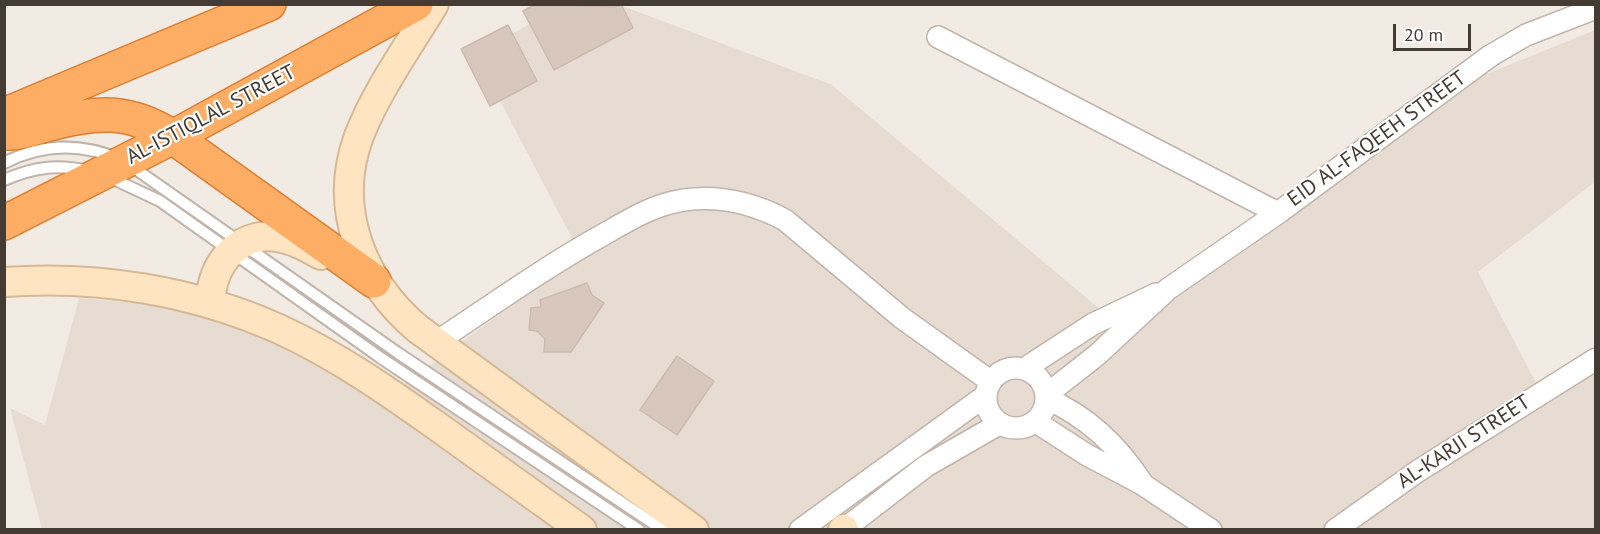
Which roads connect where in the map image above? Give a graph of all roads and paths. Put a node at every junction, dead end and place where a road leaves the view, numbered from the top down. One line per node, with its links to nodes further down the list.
1 (269, 4): 6 (highway)
2 (416, 4): 8 (highway, AL-ISTIQLAL STREET)
3 (434, 4): 15 (main road)
4 (1596, 8): 12 (street, EID AL-FAQEEH STREET)
5 (938, 37): 12 (street)
6 (4, 115)
7 (4, 133): 8 (highway)
8 (173, 137): 10 (highway, AL-ISTIQLAL STREET); 15 (highway)
9 (4, 163): 10 (lane)
10 (111, 167): 11 (lane); 13 (highway, AL-ISTIQLAL STREET); 14 (lane); 14 (lane)
11 (4, 180)
12 (1278, 213): 17 (street, EID AL-FAQEEH STREET)
13 (4, 223)
14 (237, 247): 15 (main road); 18 (main road); 31 (lane); 32 (lane)
15 (374, 280): 19 (main road)
16 (4, 282): 18 (main road)
17 (1168, 289): 21 (street, EID AL-FAQEEH STREET); 23 (street, EID AL-FAQEEH STREET)
18 (211, 304): 30 (main road)
19 (435, 343): 22 (street); 33 (main road)
20 (1596, 358): 36 (street, AL-KARJI STREET)
21 (1024, 369): 22 (street); 23 (street)
22 (988, 388): 25 (street); 26 (street)
23 (1046, 396): 24 (street); 27 (street)
24 (1036, 422): 25 (street); 27 (street)
25 (999, 424): 28 (street)
26 (867, 483): 28 (street); 34 (street)
27 (1142, 484): 35 (street)
28 (883, 500): 29 (street)
29 (843, 529)
30 (582, 530)
31 (639, 530)
32 (663, 530)
33 (694, 530)
34 (800, 530)
35 (1211, 530)
36 (1335, 530)

